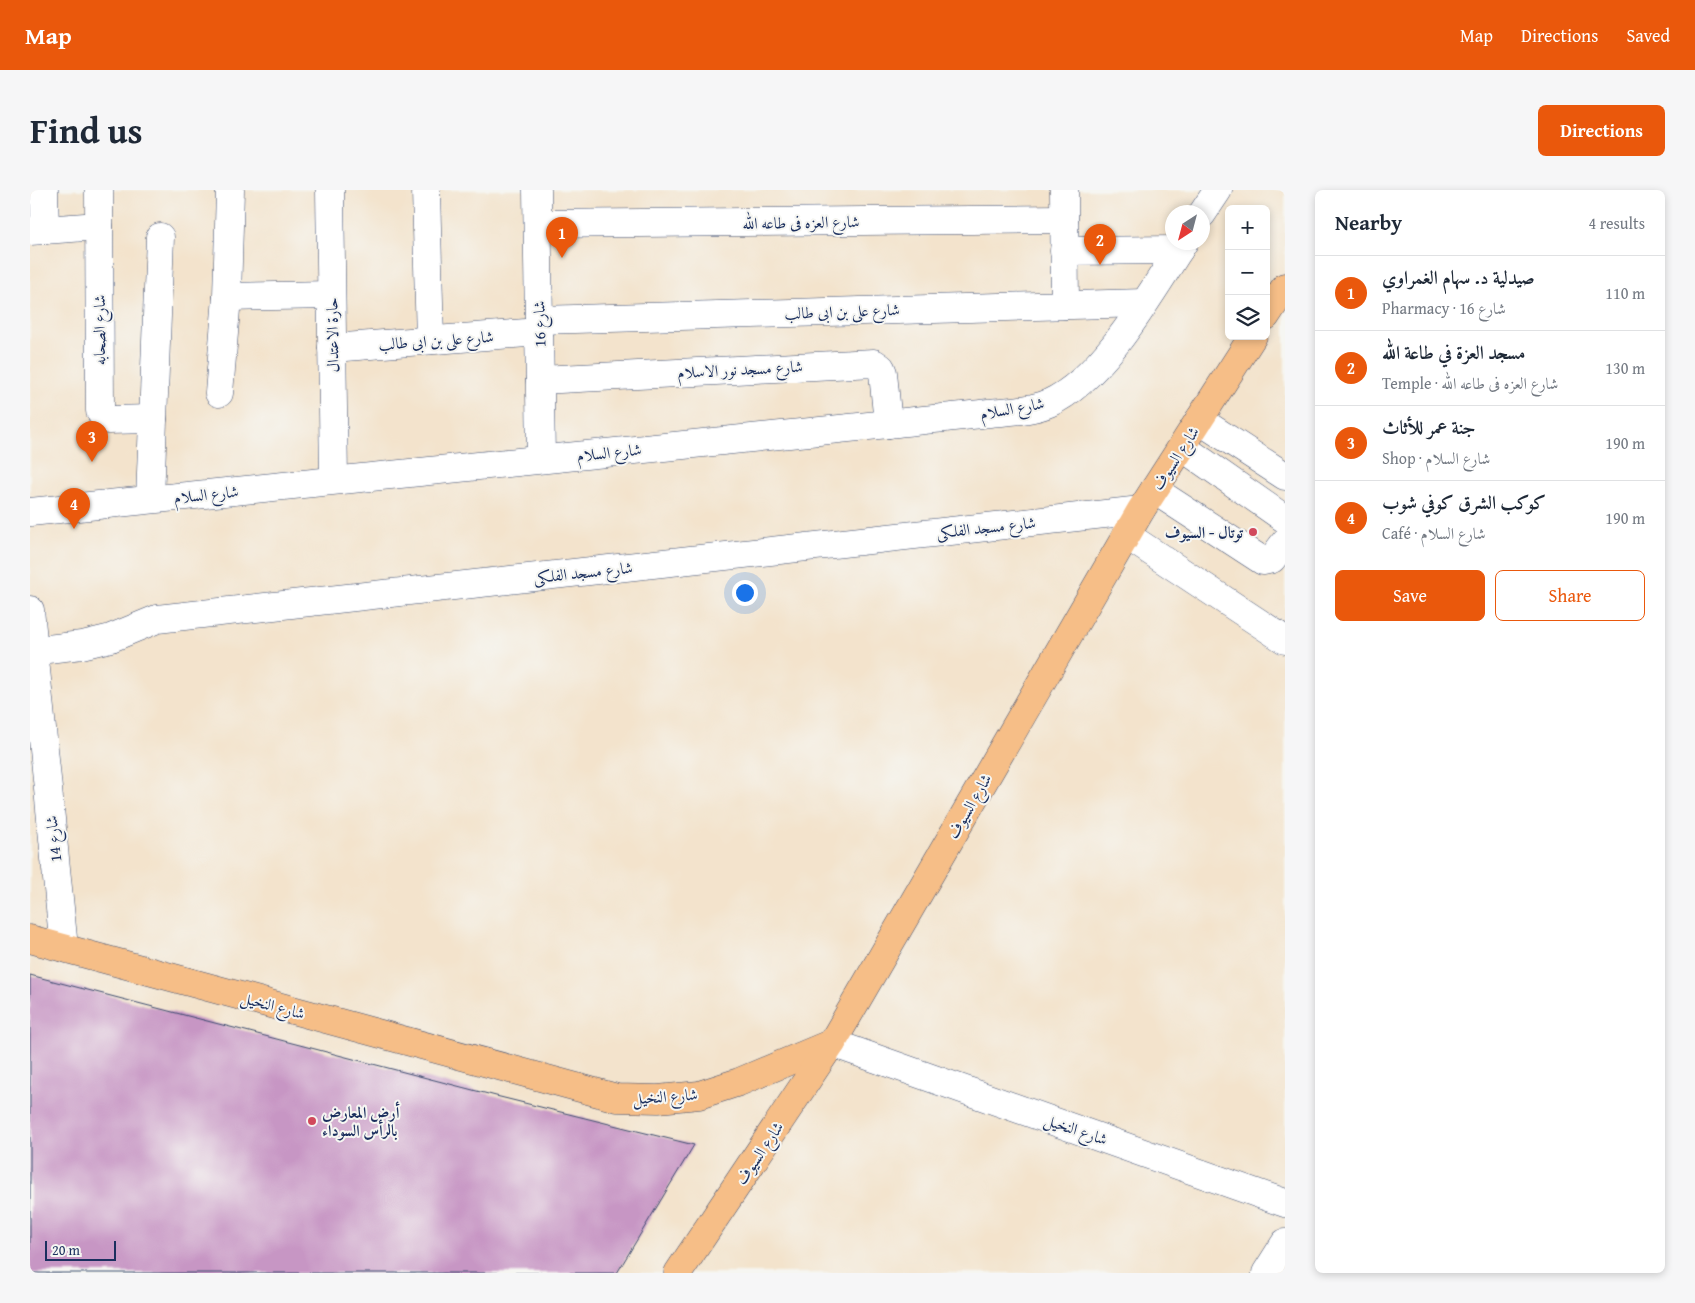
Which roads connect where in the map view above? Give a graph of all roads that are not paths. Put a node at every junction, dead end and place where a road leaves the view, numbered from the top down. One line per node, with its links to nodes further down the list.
1 (44, 190): 13 (street)
2 (99, 190): 12 (street, شارع الصحابه)
3 (230, 190): 20 (street)
4 (330, 190): 19 (street, حارة الاعتدال)
5 (426, 190): 25 (street)
6 (537, 190): 11 (street, شارع 16)
7 (1064, 190): 10 (street)
8 (1218, 190): 9 (street)
9 (1208, 205)
10 (1064, 219): 11 (street, شارع العزه فى طاعه الله); 17 (street)
11 (538, 224): 24 (street, شارع 16)
12 (99, 226): 13 (street); 30 (street, شارع الصحابه)
13 (37, 230)
14 (160, 237): 30 (street)
15 (1165, 247): 17 (street)
16 (1179, 250): 21 (street, شارع السلام)
17 (1064, 251): 22 (street)
18 (1285, 288): 23 (main road)
19 (331, 295): 20 (street); 27 (street, حارة الاعتدال)
20 (228, 297): 29 (street)
21 (1144, 303): 22 (street, شارع على بن ابى طالب); 32 (street, شارع السلام)
22 (1065, 305): 24 (street, شارع على بن ابى طالب)
23 (1270, 310)
24 (539, 326): 25 (street, شارع على بن ابى طالب); 28 (street, شارع 16)
25 (430, 340): 27 (street, شارع على بن ابى طالب)
26 (1250, 340): 31 (main road, شارع السيوف)
27 (332, 348): 36 (street, حارة الاعتدال)
28 (540, 380): 32 (street, شارع مسجد نور الاسلام); 34 (street, شارع 16)
29 (219, 393)
30 (153, 419): 37 (street)
31 (1200, 420): 33 (main road, شارع السيوف); 35 (street)
32 (888, 424): 34 (street, شارع السلام)
33 (1182, 447): 38 (main road, شارع السيوف); 40 (street)
34 (541, 459): 36 (street, شارع السلام)
35 (1285, 476)
36 (334, 480): 37 (street, شارع السلام)
37 (150, 500): 39 (street, شارع السلام)
38 (1147, 500): 41 (main road, شارع السيوف); 42 (street); 45 (street, شارع مسجد الفلكى)
39 (30, 512)
40 (1285, 519)
41 (1126, 535): 44 (street); 48 (main road, شارع السيوف)
42 (1285, 542)
43 (30, 610): 45 (street, شارع 14)
44 (1285, 640)
45 (32, 651): 47 (street, شارع 14)
46 (30, 939): 47 (main road, شارع النخيل)
47 (64, 948): 48 (main road, شارع النخيل)
48 (832, 1043): 49 (street, شارع النخيل); 51 (main road, شارع السيوف)
49 (1285, 1203)
50 (1285, 1243): 52 (street)
51 (678, 1273)
52 (1266, 1273)

